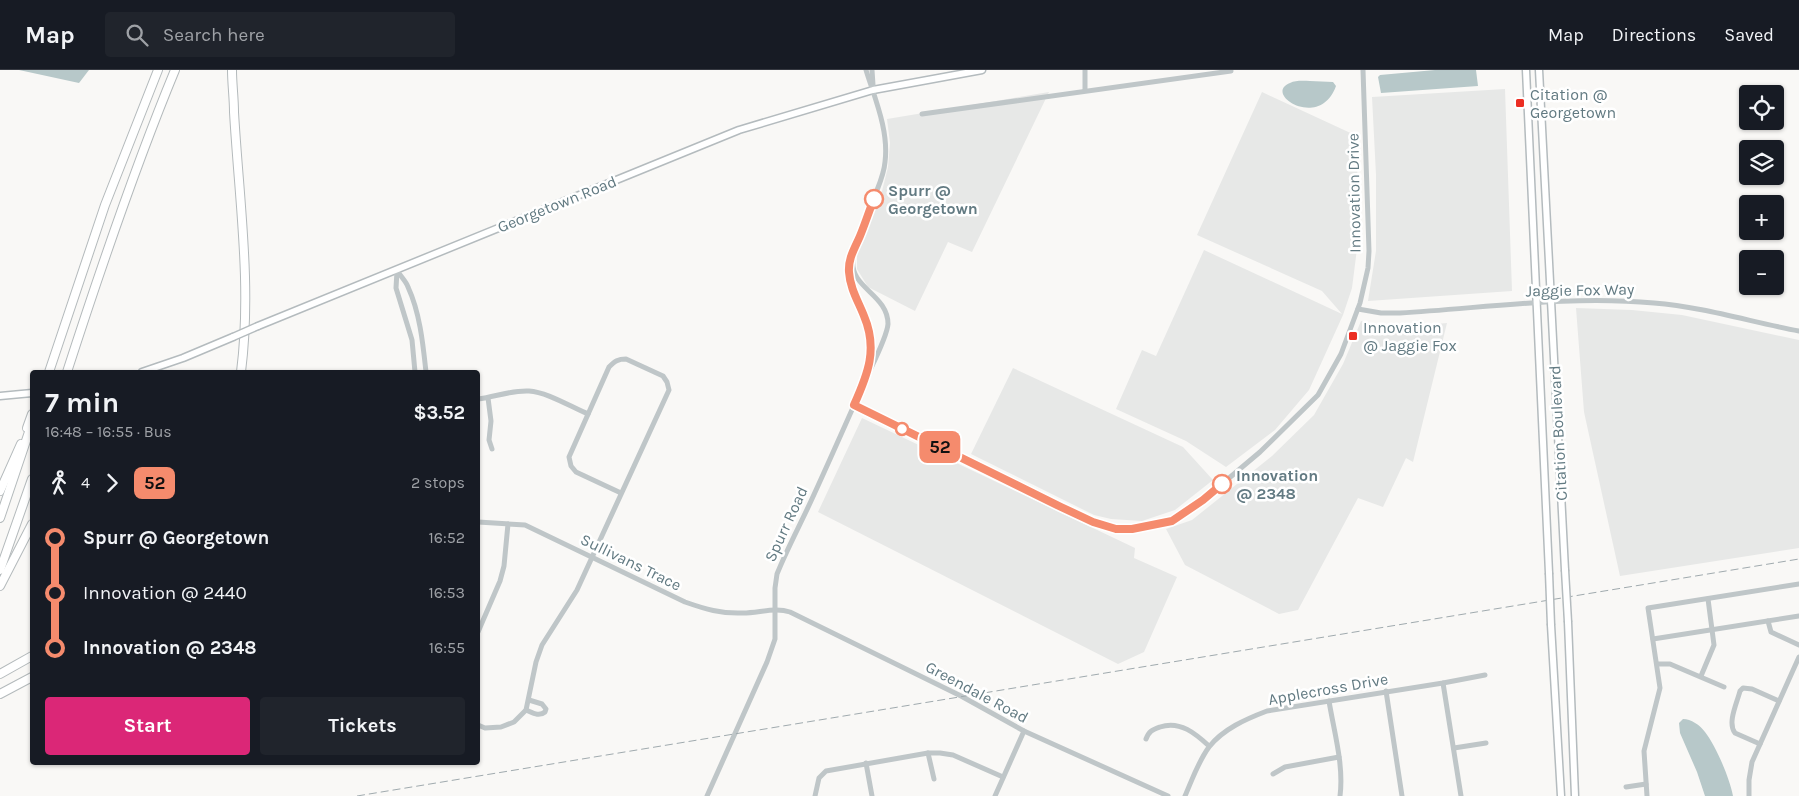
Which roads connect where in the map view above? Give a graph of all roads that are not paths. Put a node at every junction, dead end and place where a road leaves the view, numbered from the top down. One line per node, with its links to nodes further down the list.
1 (158, 70): 23 (highway)
2 (175, 70): 24 (highway)
3 (232, 70): 26 (highway)
4 (866, 70): 12 (street, Spurr Road)
5 (872, 70): 12 (street, Spurr Road)
6 (982, 70): 12 (main road, Georgetown Road)
7 (1085, 70): 13 (street)
8 (1363, 70): 19 (street, Innovation Drive)
9 (1526, 70): 18 (main road, Citation Boulevard)
10 (1539, 70): 17 (main road, Citation Boulevard)
11 (1231, 71): 13 (street)
12 (873, 90): 15 (street, Spurr Road); 16 (main road, Georgetown Road)
13 (1085, 90): 14 (street)
14 (922, 114)
15 (860, 237): 29 (street, Spurr Road); 29 (street, Spurr Road)
16 (397, 270): 21 (street); 22 (street); 25 (main road, Georgetown Road, bridge)
17 (1552, 301): 18 (street, Jaggie Fox Way); 20 (street, Jaggie Fox Way); 98 (main road, Citation Boulevard, bridge)
18 (1536, 303): 19 (street, Jaggie Fox Way); 97 (main road, Citation Boulevard, bridge)
19 (1358, 309): 34 (street, Innovation Drive)
20 (1799, 331)
21 (421, 335): 22 (street); 28 (street)
22 (411, 337): 27 (street)
23 (50, 370)
24 (68, 370)
25 (148, 370)
26 (241, 370)
27 (415, 370)
28 (426, 370)
29 (866, 378): 34 (street, Spurr Road)
30 (30, 393): 31 (main road)
31 (0, 396)
32 (488, 398): 33 (street); 35 (street); 38 (street)
33 (480, 399)
34 (854, 405): 51 (street, Spurr Road)
35 (588, 414): 41 (street); 41 (street)
36 (30, 419): 40 (highway)
37 (30, 429): 42 (highway)
38 (492, 450)
39 (30, 485): 47 (highway)
40 (0, 491)
41 (621, 492): 46 (street)
42 (0, 518)
43 (480, 522): 44 (street, Sullivans Trace)
44 (508, 524): 46 (street, Sullivans Trace); 54 (street)
45 (30, 528): 49 (highway)
46 (592, 556): 51 (street, Sullivans Trace); 69 (street)
47 (0, 570)
48 (1799, 584): 50 (street)
49 (0, 586)
50 (1708, 599): 55 (street); 56 (street)
51 (776, 610): 74 (street, Greendale Road); 88 (street, Spurr Road)
52 (1799, 616): 53 (street)
53 (1768, 621): 55 (street); 57 (street)
54 (480, 627)
55 (1713, 629): 56 (street); 63 (street)
56 (1653, 639): 60 (street)
57 (1799, 645)
58 (30, 657): 61 (highway)
59 (1799, 657): 71 (street)
60 (1657, 664): 63 (street); 86 (street)
61 (0, 674)
62 (1485, 674): 65 (street, Applecross Drive)
63 (1701, 676): 66 (street)
64 (30, 678): 68 (highway)
65 (1443, 684): 67 (street, Applecross Drive); 79 (street)
66 (1724, 687)
67 (1386, 691): 70 (street, Applecross Drive); 95 (street)
68 (0, 694)
69 (530, 700): 72 (street); 72 (street)
70 (1329, 701): 78 (street, Applecross Drive); 81 (street)
71 (1779, 701): 77 (street); 77 (street)
72 (526, 710): 73 (street)
73 (480, 726)
74 (1024, 731): 84 (street); 92 (street, Greendale Road)
75 (1146, 739): 78 (street)
76 (1486, 743): 79 (street)
77 (1760, 744): 100 (street)
78 (1209, 746): 93 (street, Applecross Drive)
79 (1454, 748): 96 (street)
80 (928, 753): 82 (street); 84 (street); 85 (street)
81 (1339, 757): 83 (street); 94 (street)
82 (866, 764): 89 (street); 90 (street)
83 (1273, 774)
84 (1003, 777): 91 (street)
85 (934, 779)
86 (1646, 784): 87 (street); 99 (street)
87 (1626, 787)
88 (707, 796)
89 (815, 796)
90 (872, 796)
91 (995, 796)
92 (1168, 796)
93 (1185, 796)
94 (1340, 796)
95 (1402, 796)
96 (1461, 796)
97 (1561, 796)
98 (1575, 796)
99 (1647, 796)
100 (1749, 796)

